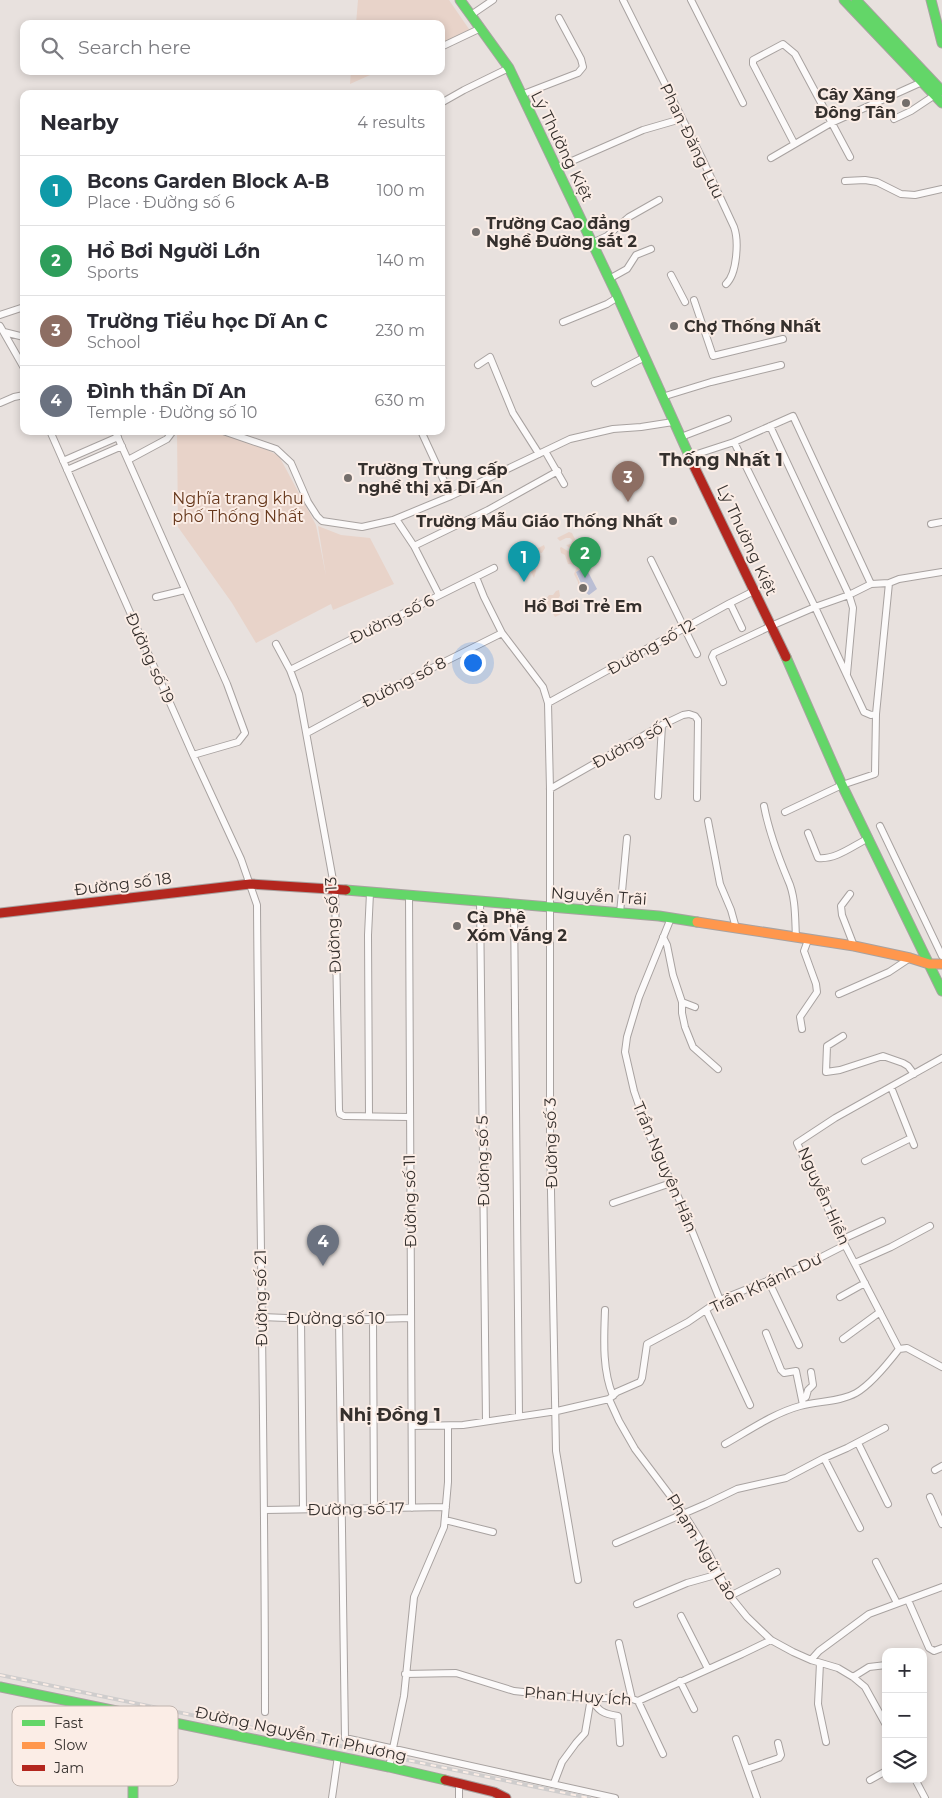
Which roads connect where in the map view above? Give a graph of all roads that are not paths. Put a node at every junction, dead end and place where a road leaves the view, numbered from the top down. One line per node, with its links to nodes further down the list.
1 (460, 0): 8 (main road, Lý Thường Kiệt)
2 (493, 0): 8 (street)
3 (623, 0): 19 (street, Phan Đăng Lưu)
4 (691, 0): 18 (street)
5 (844, 0): 14 (main road)
6 (856, 0): 16 (main road)
7 (930, 0): 11 (main road)
8 (471, 15): 10 (main road, Lý Thường Kiệt)
9 (559, 18): 15 (street)
10 (481, 28): 12 (street); 13 (main road, Lý Thường Kiệt)
11 (942, 43)
12 (445, 45)
13 (509, 68): 15 (main road, Lý Thường Kiệt); 17 (street)
14 (922, 82): 16 (main road); 21 (street)
15 (521, 95): 25 (main road, Lý Thường Kiệt)
16 (940, 96): 20 (street)
17 (445, 101)
18 (743, 103)
19 (681, 119): 25 (street); 33 (street, Phan Đăng Lưu)
20 (894, 119)
21 (831, 123): 22 (street); 22 (street); 23 (street)
22 (794, 143): 24 (street)
23 (850, 157)
24 (770, 158)
25 (556, 168): 29 (main road, Lý Thường Kiệt)
26 (845, 181): 27 (street)
27 (942, 189)
28 (659, 200): 29 (street)
29 (592, 243): 32 (main road, Lý Thường Kiệt)
30 (651, 248): 32 (street)
31 (672, 276): 36 (street)
32 (609, 278): 34 (main road, Lý Thường Kiệt)
33 (726, 284)
34 (618, 297): 39 (street); 43 (main road, Lý Thường Kiệt)
35 (694, 300): 42 (street)
36 (685, 302)
37 (20, 308): 38 (street)
38 (0, 315)
39 (564, 322)
40 (2, 329): 41 (street); 44 (street)
41 (20, 336)
42 (783, 339)
43 (645, 358): 47 (street); 49 (main road, Lý Thường Kiệt)
44 (20, 361)
45 (478, 365): 63 (street)
46 (781, 365): 49 (street)
47 (595, 383)
48 (20, 396): 50 (street)
49 (662, 397): 52 (main road, Lý Thường Kiệt)
50 (0, 403)
51 (728, 419): 60 (street)
52 (673, 422): 60 (main road, Lý Thường Kiệt); 63 (street)
53 (770, 426): 61 (street); 80 (street); 84 (street)
54 (52, 435): 66 (street, Đường số 19)
55 (115, 435): 66 (street)
56 (117, 435): 62 (street)
57 (170, 435): 65 (street)
58 (239, 435): 71 (street)
59 (423, 435): 70 (street)
60 (681, 437): 64 (main road, Lý Thường Kiệt)
61 (734, 442): 64 (street); 87 (street)
62 (122, 446): 65 (street); 67 (street)
63 (542, 453): 68 (street); 70 (street)
64 (691, 456): 82 (main road, Lý Thường Kiệt)
65 (128, 460): 81 (street)
66 (63, 461): 67 (street, Đường số 19)
67 (67, 470): 101 (street, Đường số 19)
68 (558, 471): 69 (street); 74 (street)
69 (564, 484)
70 (451, 496): 71 (street)
71 (396, 519): 74 (street)
72 (942, 522): 73 (street)
73 (931, 524)
74 (414, 546): 83 (street)
75 (651, 560): 89 (street)
76 (494, 568): 78 (street, Đường số 6)
77 (942, 572): 79 (street)
78 (476, 577): 83 (street, Đường số 6); 91 (street)
79 (889, 583): 80 (street); 98 (street)
80 (871, 584): 84 (street)
81 (185, 590): 85 (street); 101 (street)
82 (754, 591): 86 (street, Đường số 12); 88 (main road, Lý Thường Kiệt)
83 (439, 595): 94 (street, Đường số 6)
84 (849, 595): 87 (street); 95 (street)
85 (156, 597)
86 (730, 603): 89 (street, Đường số 12); 90 (street)
87 (815, 607): 88 (street); 95 (street)
88 (771, 626): 96 (street); 102 (main road, Lý Thường Kiệt)
89 (685, 627): 93 (street); 97 (street, Đường số 12)
90 (742, 628)
91 (502, 633): 97 (street); 100 (street, Đường số 8)
92 (276, 644): 94 (street, Đường số 13)
93 (697, 654)
94 (290, 670): 100 (street, Đường số 13)
95 (847, 676): 98 (street)
96 (723, 682)
97 (548, 703): 103 (street, Đường số 3)
98 (876, 714): 102 (street)
99 (662, 725): 103 (street, Đường số 1); 104 (street); 105 (street, Đường số 1)
100 (307, 733): 114 (street, Đường số 13)
101 (193, 756): 113 (street, Đường số 19)
102 (842, 785): 107 (street); 112 (main road, Lý Thường Kiệt)
103 (550, 789): 120 (street, Đường số 3)
104 (658, 796)
105 (697, 798)
106 (764, 806): 126 (street)
107 (785, 812)
108 (708, 821): 124 (street)
109 (880, 826): 129 (street)
110 (808, 833): 112 (street)
111 (627, 838): 122 (street)
112 (869, 838): 131 (main road, Lý Thường Kiệt)
113 (250, 884): 114 (main road, Nguyễn Trãi); 121 (main road, Đường số 18); 159 (street, Đường số 21)
114 (335, 891): 115 (main road, Nguyễn Trãi); 143 (street, Đường số 13)
115 (370, 892): 116 (main road, Nguyễn Trãi); 143 (street)
116 (409, 894): 118 (main road, Nguyễn Trãi); 144 (street, Đường số 11)
117 (850, 894): 128 (street)
118 (480, 900): 119 (main road, Nguyễn Trãi); 175 (street, Đường số 5)
119 (514, 904): 120 (main road, Nguyễn Trãi); 174 (street)
120 (551, 908): 122 (main road, Nguyễn Trãi); 173 (street, Đường số 3)
121 (0, 913)
122 (620, 913): 123 (main road, Nguyễn Trãi)
123 (671, 918): 124 (main road, Nguyễn Trãi); 125 (street, Trần Nguyên Hãn)
124 (736, 928): 126 (main road, Nguyễn Trãi)
125 (663, 937): 135 (street); 146 (street, Trần Nguyên Hãn)
126 (796, 938): 127 (main road, Nguyễn Trãi)
127 (808, 940): 128 (main road, Nguyễn Trãi); 137 (street)
128 (854, 946): 130 (main road, Nguyễn Trãi)
129 (942, 956)
130 (910, 958): 131 (main road, Nguyễn Trãi); 134 (street)
131 (928, 964): 132 (main road, Nguyễn Trãi); 133 (main road, Lý Thường Kiệt)
132 (942, 964)
133 (942, 992)
134 (839, 994)
135 (682, 1002): 136 (street); 140 (street)
136 (695, 1007)
137 (802, 1029)
138 (843, 1036): 141 (street)
139 (942, 1058): 141 (street, Nguyễn Hiền)
140 (718, 1069)
141 (914, 1074): 142 (street, Nguyễn Hiền)
142 (891, 1088): 145 (street); 150 (street, Nguyễn Hiền)
143 (370, 1116): 144 (street, Đường số 13)
144 (409, 1117): 160 (street, Đường số 11)
145 (865, 1161)
146 (671, 1183): 147 (street); 155 (street, Trần Nguyên Hãn)
147 (613, 1203)
148 (882, 1221): 150 (street, Trần Khánh Dư)
149 (930, 1226): 151 (street)
150 (844, 1242): 151 (street, Nguyễn Hiền); 152 (street, Trần Khánh Dư)
151 (854, 1263): 153 (street, Nguyễn Hiền)
152 (768, 1280): 155 (street, Trần Khánh Dư); 166 (street)
153 (865, 1283): 154 (street); 158 (street, Nguyễn Hiền)
154 (840, 1297)
155 (720, 1300): 157 (street, Trần Khánh Dư)
156 (606, 1310): 170 (street, Phạm Ngũ Lão)
157 (706, 1310): 170 (street, Trần Khánh Dư); 172 (street)
158 (880, 1312): 165 (street); 167 (street, Nguyễn Hiền)
159 (261, 1318): 161 (street, Đường số 10); 191 (street, Đường số 21)
160 (411, 1318): 162 (street, Đường số 10); 176 (street, Đường số 11)
161 (301, 1319): 163 (street, Đường số 10); 188 (street)
162 (373, 1319): 163 (street, Đường số 10); 190 (street)
163 (339, 1320): 189 (street)
164 (766, 1333): 171 (street)
165 (842, 1339)
166 (799, 1345)
167 (899, 1349): 168 (street); 171 (street)
168 (942, 1367)
169 (811, 1372): 171 (street)
170 (611, 1398): 173 (street); 192 (street, Phạm Ngũ Lão)
171 (803, 1402): 180 (street)
172 (750, 1404)
173 (557, 1411): 174 (street); 201 (street, Đường số 3)
174 (519, 1416): 175 (street)
175 (486, 1421): 177 (street)
176 (412, 1426): 177 (street); 187 (street, Đường số 11)
177 (448, 1426): 186 (street)
178 (885, 1428): 179 (street)
179 (858, 1443): 181 (street); 185 (street)
180 (725, 1444)
181 (824, 1458): 192 (street); 195 (street)
182 (942, 1466): 183 (street)
183 (935, 1470)
184 (930, 1497): 194 (street)
185 (888, 1504)
186 (446, 1507): 187 (street, Đường số 17); 193 (street)
187 (412, 1508): 190 (street, Đường số 17)
188 (303, 1509): 189 (street, Đường số 17); 191 (street, Đường số 17)
189 (342, 1509): 190 (street, Đường số 17); 230 (street)
190 (374, 1509)
191 (265, 1510): 223 (street, Đường số 21)
192 (684, 1514): 197 (street); 200 (street, Phạm Ngũ Lão)
193 (445, 1520): 196 (street); 215 (street)
194 (942, 1524)
195 (860, 1528)
196 (493, 1532)
197 (616, 1543)
198 (876, 1562): 205 (street)
199 (777, 1572): 203 (street)
200 (719, 1574): 203 (street, Phạm Ngũ Lão); 206 (street)
201 (578, 1580)
202 (942, 1587): 204 (street)
203 (730, 1596): 208 (street, Phạm Ngũ Lão)
204 (908, 1600): 205 (street); 210 (street)
205 (898, 1603): 211 (street)
206 (637, 1604)
207 (681, 1616): 214 (street)
208 (771, 1640): 211 (street, Phạm Ngũ Lão); 214 (street, Phan Huy Ích)
209 (619, 1643): 220 (street)
210 (942, 1648)
211 (811, 1660): 212 (street, Phạm Ngũ Lão)
212 (820, 1663): 216 (street, Phạm Ngũ Lão); 227 (street)
213 (882, 1665): 216 (street)
214 (708, 1669): 217 (street, Phan Huy Ích)
215 (405, 1674): 219 (street, Phan Huy Ích); 230 (street)
216 (853, 1677): 224 (street, Phạm Ngũ Lão)
217 (680, 1681): 220 (street, Phan Huy Ích); 222 (street)
218 (0, 1687): 221 (main road, Đường Nguyễn Tri Phương)
219 (591, 1698): 220 (street, Phan Huy Ích); 228 (street); 238 (street)
220 (635, 1700): 231 (street)
221 (93, 1706)
222 (694, 1709)
223 (265, 1712)
224 (882, 1718)
225 (178, 1723): 232 (main road, Đường Nguyễn Tri Phương)
226 (736, 1739): 234 (street)
227 (826, 1742)
228 (620, 1743)
229 (778, 1743): 234 (street)
230 (394, 1749): 233 (street); 238 (street)
231 (663, 1754)
232 (338, 1756): 233 (main road, Đường Nguyễn Tri Phương); 240 (street)
233 (389, 1767): 237 (main road, Đường Nguyễn Tri Phương)
234 (747, 1769): 244 (street)
235 (882, 1773): 236 (street)
236 (870, 1780)
237 (459, 1783): 241 (street); 242 (main road, Đường Nguyễn Tri Phương)
238 (554, 1783): 243 (street)
239 (917, 1783): 245 (street)
240 (332, 1798)
241 (459, 1798)
242 (506, 1798)
243 (615, 1798)
244 (757, 1798)
245 (925, 1798)

